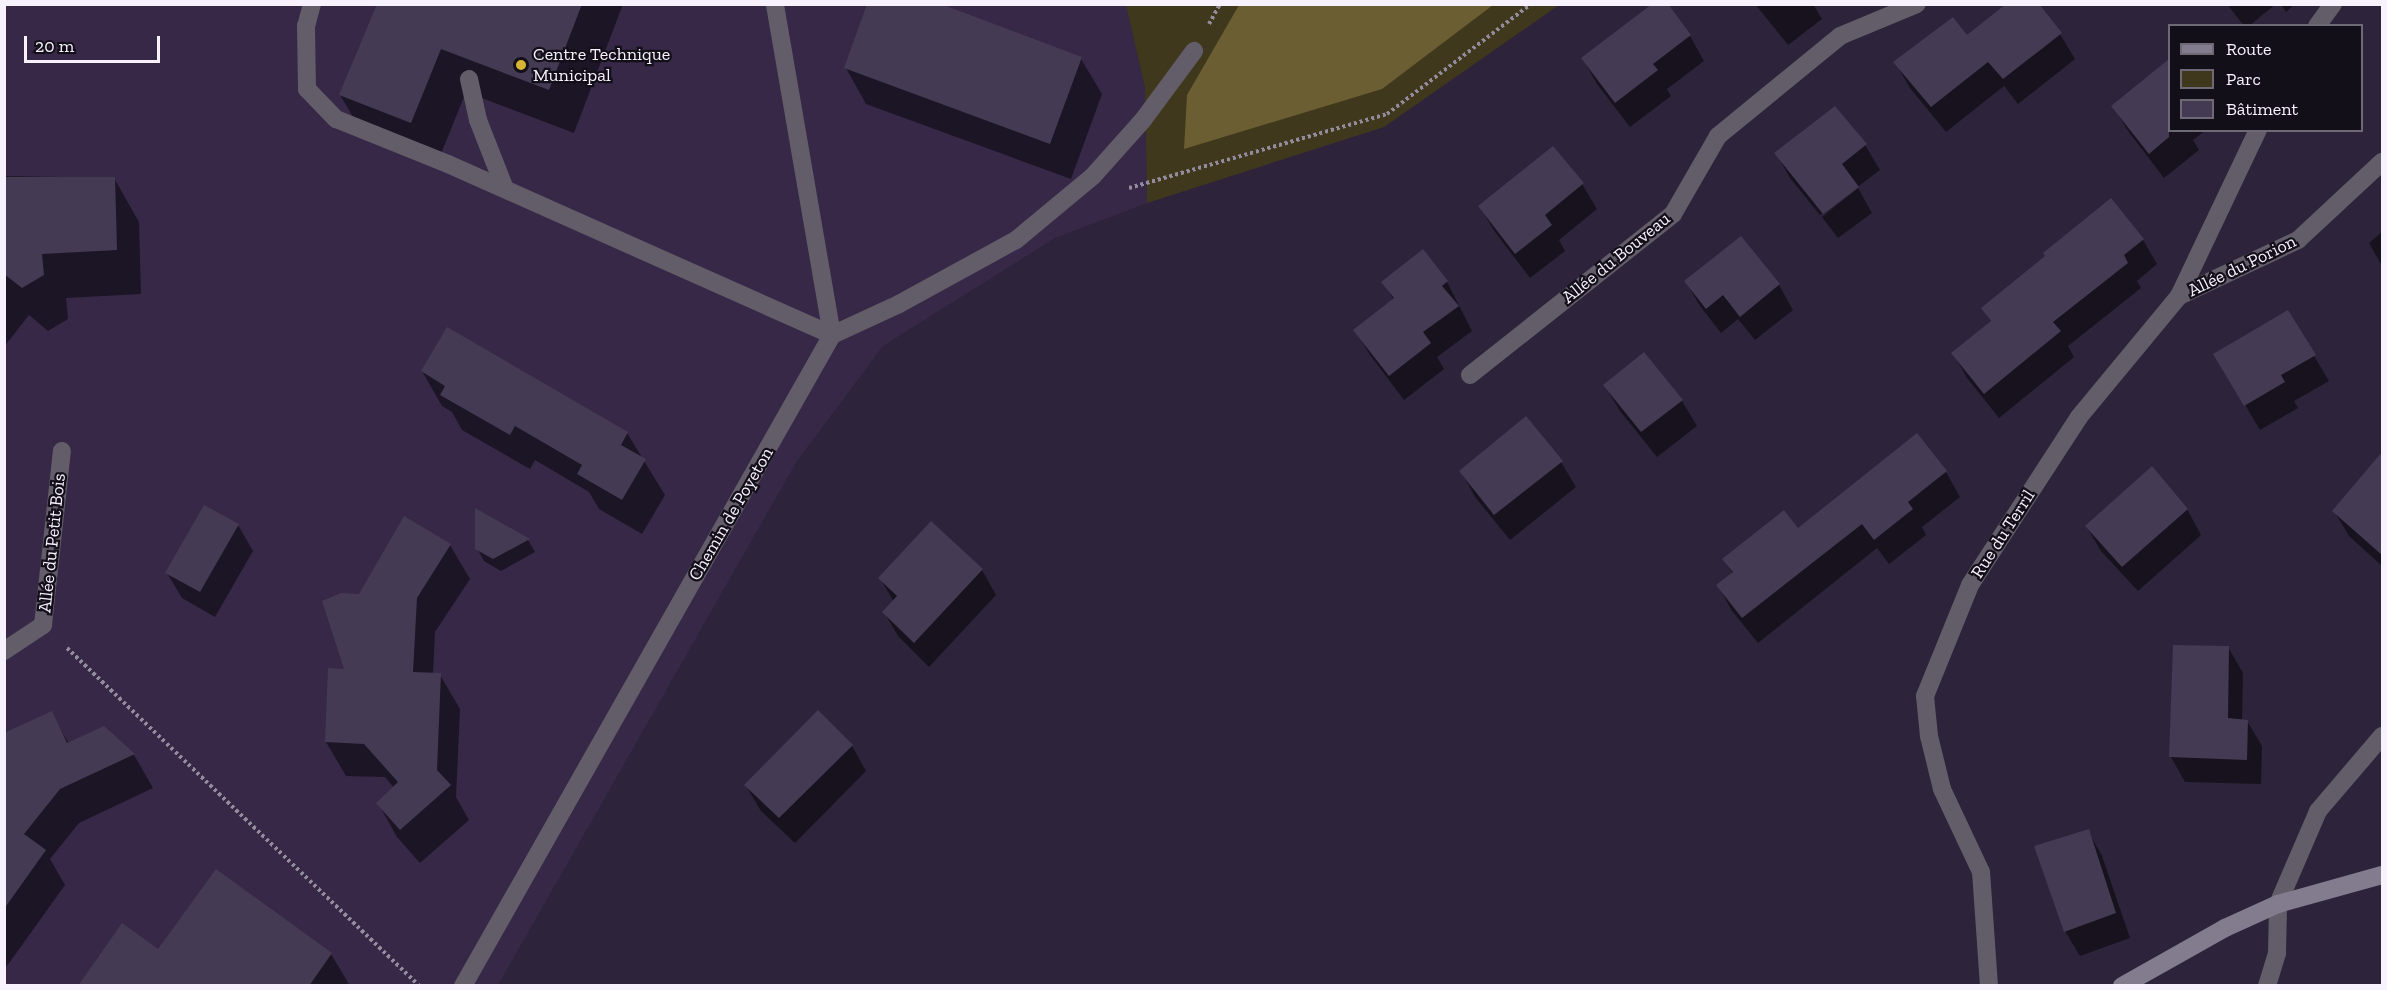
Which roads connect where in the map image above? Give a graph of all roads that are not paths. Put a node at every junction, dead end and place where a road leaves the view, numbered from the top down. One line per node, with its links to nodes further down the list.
1 (312, 4): 10 (street)
2 (775, 4): 12 (street)
3 (1917, 4): 13 (street, Allée du Bouveau)
4 (2333, 4): 5 (street)
5 (2318, 24)
6 (1194, 51): 12 (street)
7 (469, 79): 10 (street)
8 (2257, 132): 11 (street, Rue du Terril)
9 (2382, 162): 11 (street, Allée du Porion)
10 (505, 189): 12 (street)
11 (2180, 296): 20 (street, Rue du Terril)
12 (832, 335): 19 (street, Chemin de Poyeton)
13 (1470, 375)
14 (62, 451): 15 (street, Allée du Petit Bois)
15 (4, 651)
16 (2382, 736): 18 (street)
17 (2382, 875): 18 (street)
18 (2278, 904): 21 (street); 22 (street)
19 (463, 986)
20 (1989, 986)
21 (2122, 986)
22 (2267, 986)

